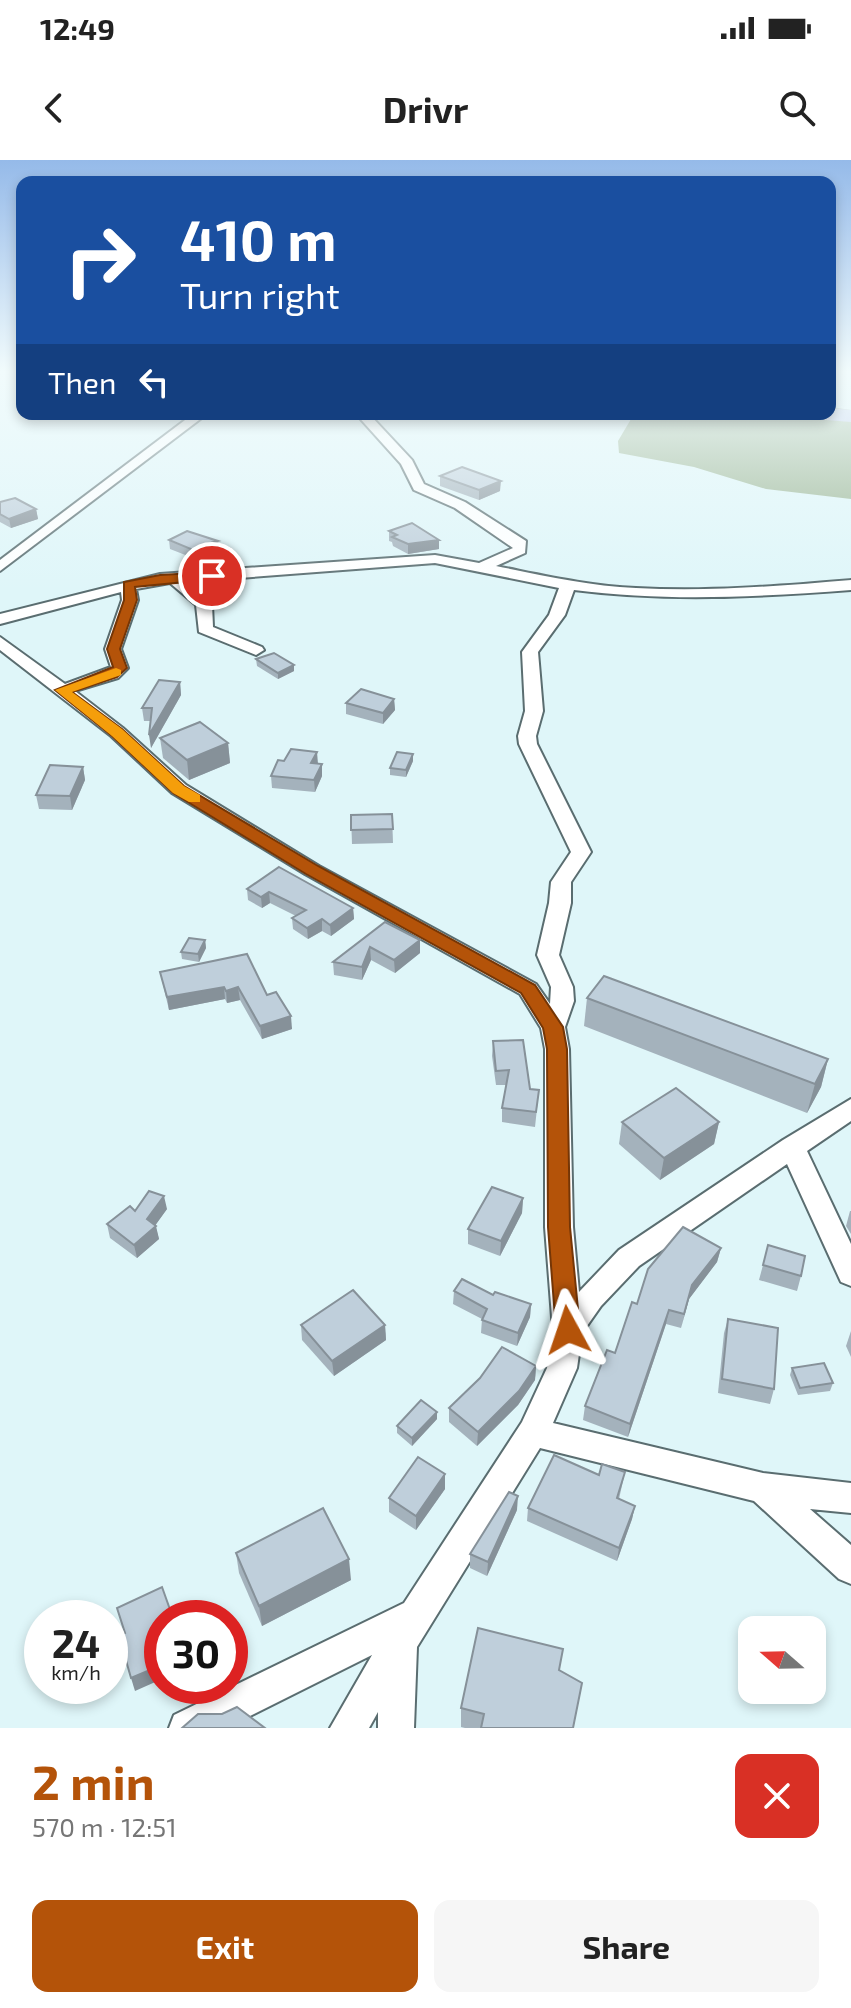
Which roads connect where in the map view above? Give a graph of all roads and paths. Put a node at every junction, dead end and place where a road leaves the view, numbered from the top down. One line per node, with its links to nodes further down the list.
1 (160, 445): 3 (street)
2 (391, 445): 4 (street)
3 (0, 567)
4 (480, 568): 5 (street); 7 (street)
5 (173, 578): 6 (street); 11 (street)
6 (128, 585): 9 (street); 12 (street)
7 (568, 585): 8 (street); 14 (street)
8 (851, 585)
9 (0, 619)
10 (0, 642): 12 (street)
11 (256, 650)
12 (62, 690): 13 (street)
13 (528, 989): 14 (street); 15 (street)
14 (562, 1001): 15 (street)
15 (553, 1027): 19 (street)
16 (851, 1108): 17 (street)
17 (792, 1147): 18 (street); 19 (street)
18 (851, 1274)
19 (568, 1330): 20 (street)
20 (533, 1432): 21 (street); 24 (street)
21 (763, 1488): 22 (street); 23 (street)
22 (851, 1498)
23 (851, 1567)
24 (407, 1629): 25 (street); 26 (street); 27 (street)
25 (187, 1728)
26 (348, 1728)
27 (396, 1728)

